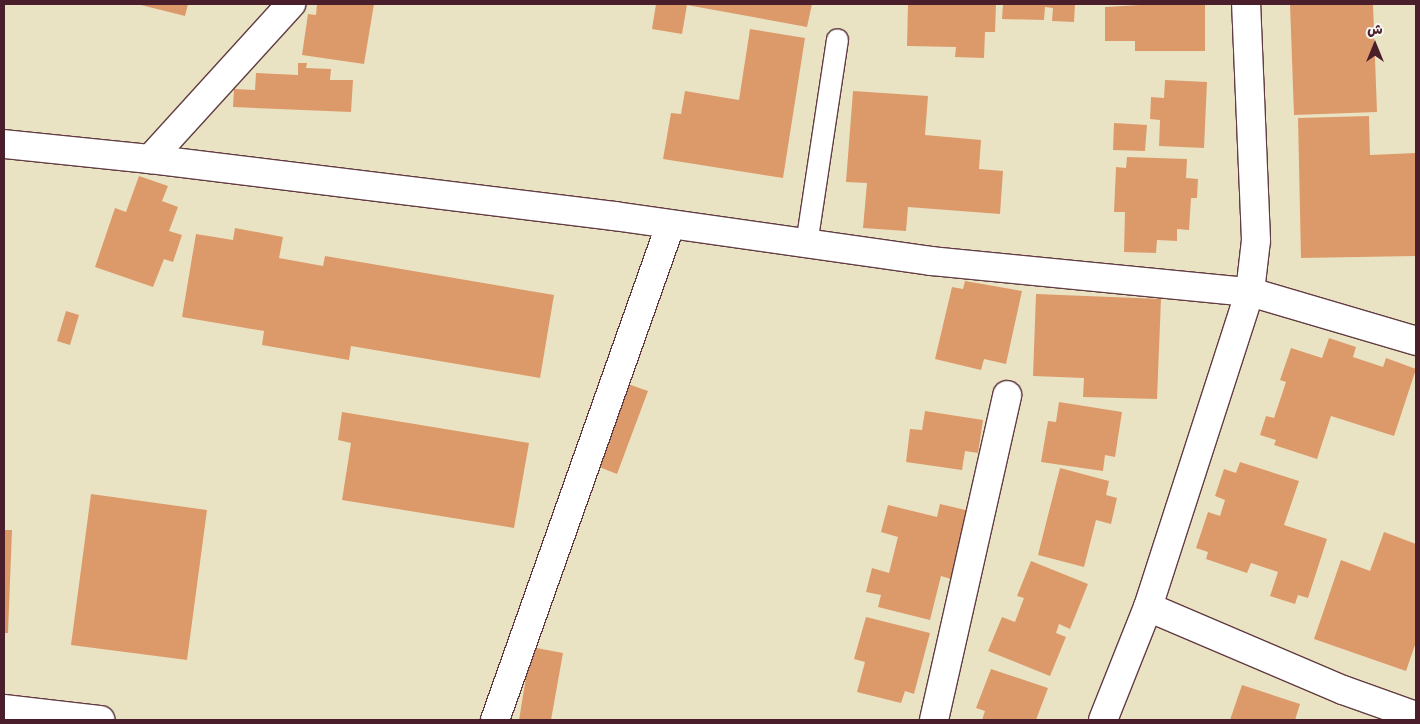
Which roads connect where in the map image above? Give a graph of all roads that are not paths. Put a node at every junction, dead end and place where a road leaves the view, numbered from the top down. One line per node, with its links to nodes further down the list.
1 (291, 4): 5 (street)
2 (1246, 4): 8 (street)
3 (837, 39): 7 (lane)
4 (4, 144): 5 (street)
5 (150, 158): 6 (street)
6 (670, 226): 7 (street); 15 (street)
7 (806, 244): 8 (street)
8 (1250, 292): 9 (street); 11 (street)
9 (1416, 341)
10 (1007, 395): 16 (street)
11 (1148, 606): 13 (street); 17 (street)
12 (4, 709): 14 (street)
13 (1416, 716)
14 (100, 720)
15 (495, 720)
16 (934, 720)
17 (1103, 720)

